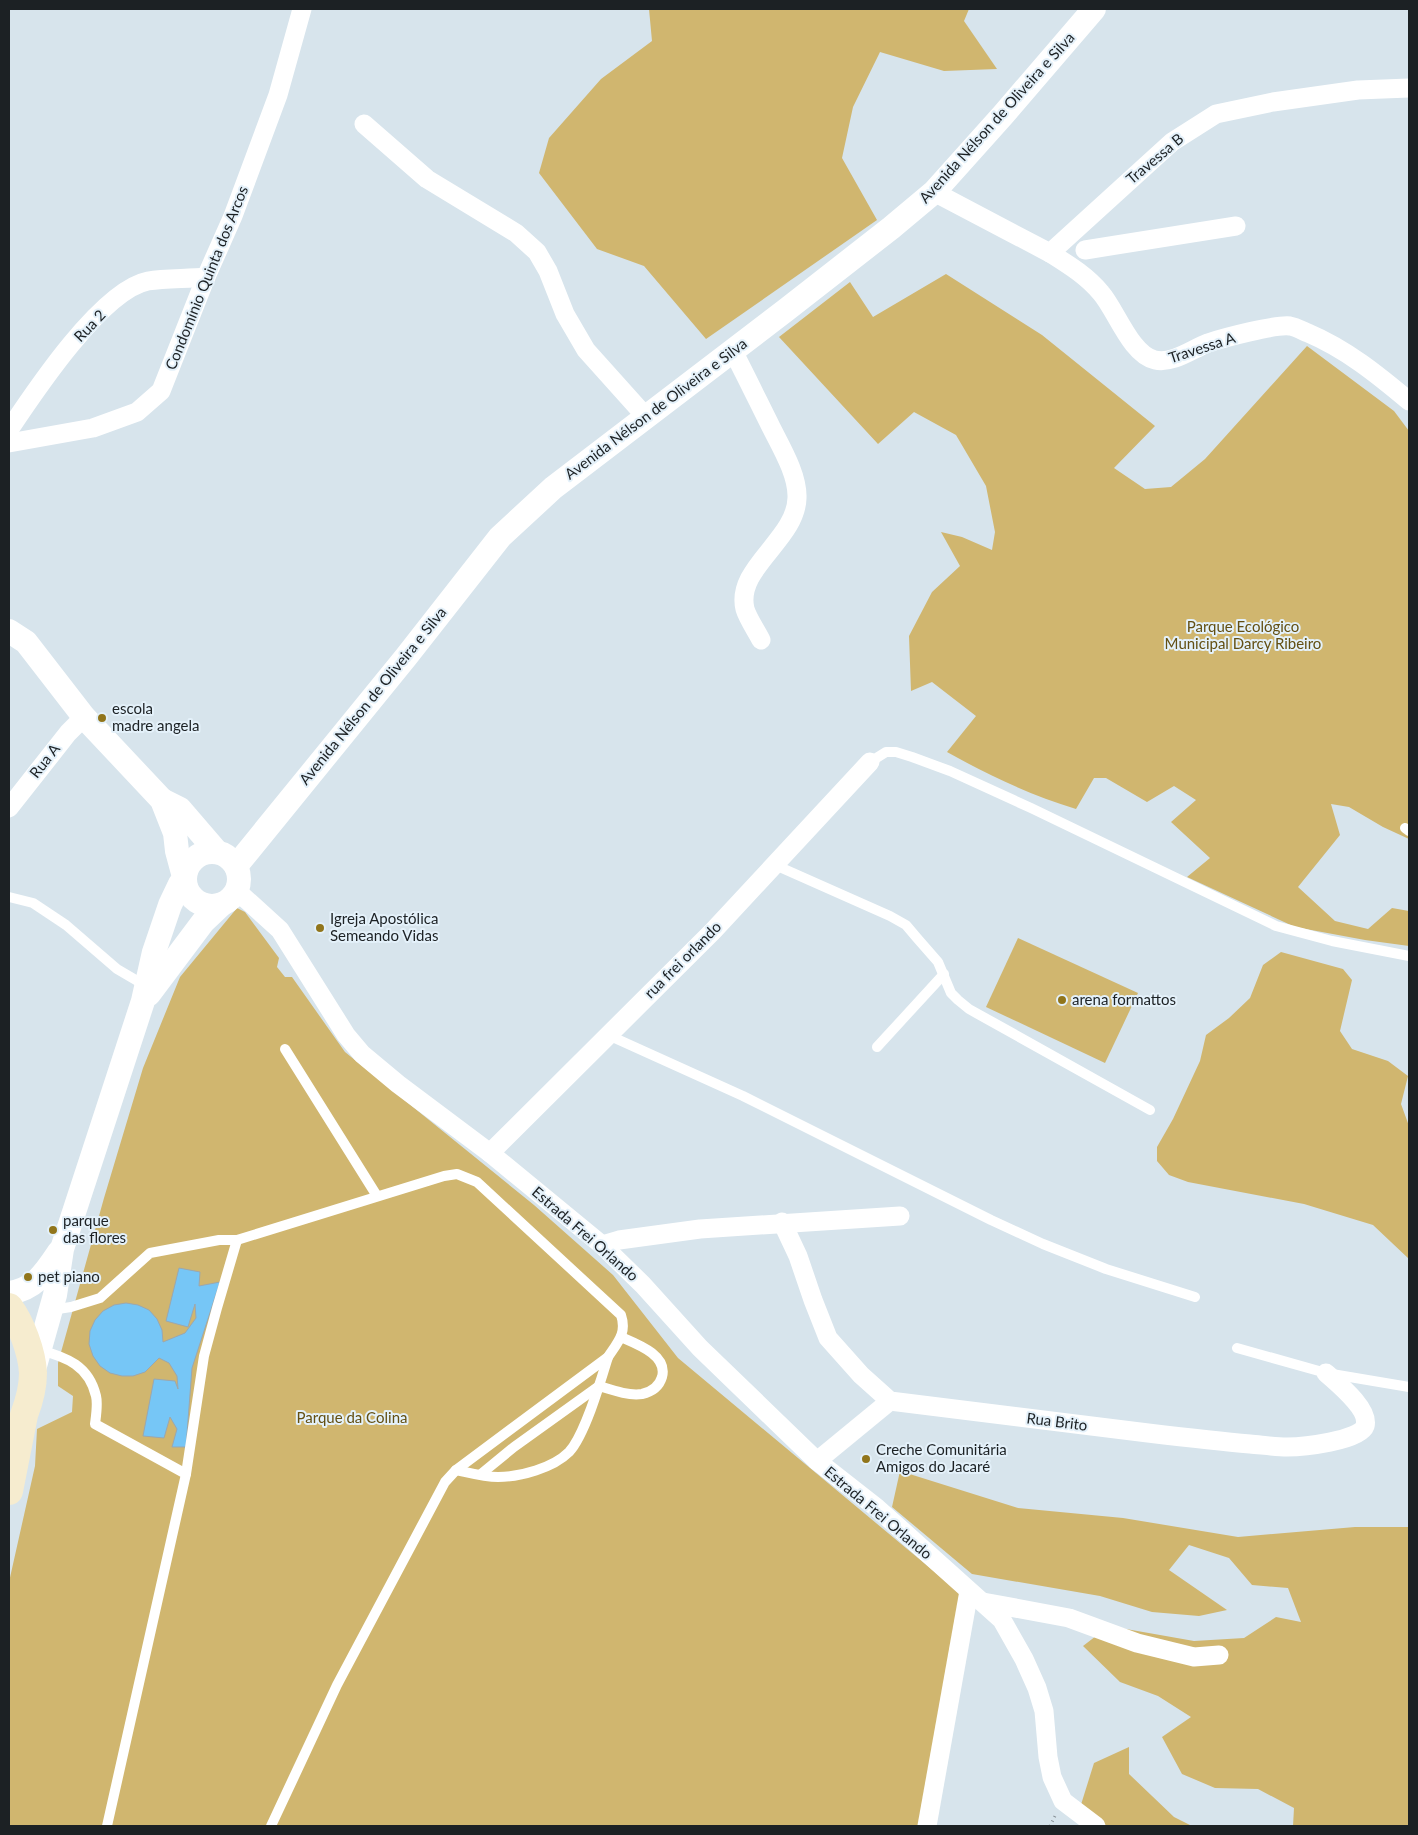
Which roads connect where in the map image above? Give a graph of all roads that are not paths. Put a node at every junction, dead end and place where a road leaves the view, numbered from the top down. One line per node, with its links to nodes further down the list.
1 (302, 9): 11 (street, Condomínio Quinta dos Arcos)
2 (1094, 9): 5 (street, Avenida Nélson de Oliveira e Silva)
3 (1409, 88): 6 (street, Travessa B)
4 (364, 124): 14 (street)
5 (934, 192): 9 (street); 12 (street, Avenida Nélson de Oliveira e Silva)
6 (1087, 219): 8 (street); 9 (street, Travessa B)
7 (1236, 226): 8 (street)
8 (1085, 250): 10 (street)
9 (1050, 253): 10 (street, Travessa A)
10 (1083, 274): 13 (street, Travessa A)
11 (206, 277): 15 (street, Rua 2); 16 (street, Condomínio Quinta dos Arcos)
12 (733, 351): 14 (street, Avenida Nélson de Oliveira e Silva); 18 (street)
13 (1409, 401)
14 (646, 418): 23 (street, Avenida Nélson de Oliveira e Silva)
15 (9, 430)
16 (9, 443)
17 (9, 631): 19 (street)
18 (761, 640)
19 (84, 717): 21 (street); 22 (street, Rua A)
20 (870, 762): 24 (street, rua frei orlando); 28 (lane)
21 (162, 800): 23 (street); 25 (street)
22 (9, 808)
23 (227, 858): 25 (street); 27 (street)
24 (775, 864): 29 (lane); 31 (street, rua frei orlando)
25 (184, 878): 27 (street); 30 (street)
26 (9, 896): 30 (lane)
27 (229, 898): 30 (street); 35 (street, Estrada Frei Orlando)
28 (1409, 956)
29 (944, 974): 32 (lane); 34 (lane)
30 (145, 994): 41 (street)
31 (608, 1034): 35 (street, rua frei orlando); 43 (lane)
32 (877, 1047)
33 (285, 1050): 36 (lane)
34 (1150, 1110)
35 (490, 1153): 40 (street, Estrada Frei Orlando)
36 (377, 1196): 39 (lane); 46 (lane)
37 (900, 1216): 38 (street)
38 (782, 1222): 40 (street); 53 (street)
39 (237, 1240): 45 (lane); 57 (lane)
40 (602, 1245): 55 (street, Estrada Frei Orlando)
41 (62, 1249): 42 (street); 45 (street)
42 (9, 1294)
43 (1195, 1297)
44 (9, 1307): 49 (main road)
45 (51, 1310): 49 (street)
46 (621, 1337): 48 (lane); 51 (lane)
47 (1237, 1348): 50 (lane)
48 (608, 1357): 51 (lane); 56 (lane)
49 (36, 1362): 54 (main road); 57 (lane)
50 (1326, 1373): 52 (lane); 53 (street, Rua Brito)
51 (599, 1386): 58 (lane); 58 (lane)
52 (1409, 1387)
53 (890, 1401): 55 (street)
54 (17, 1417): 59 (main road)
55 (817, 1461): 60 (street, Estrada Frei Orlando)
56 (456, 1470): 58 (lane); 63 (lane)
57 (186, 1474): 62 (lane)
58 (481, 1474)
59 (9, 1491)
60 (976, 1596): 61 (street); 64 (street); 65 (street, Estrada Frei Orlando)
61 (1219, 1655)
62 (107, 1826)
63 (271, 1826)
64 (927, 1826)
65 (1096, 1826)

